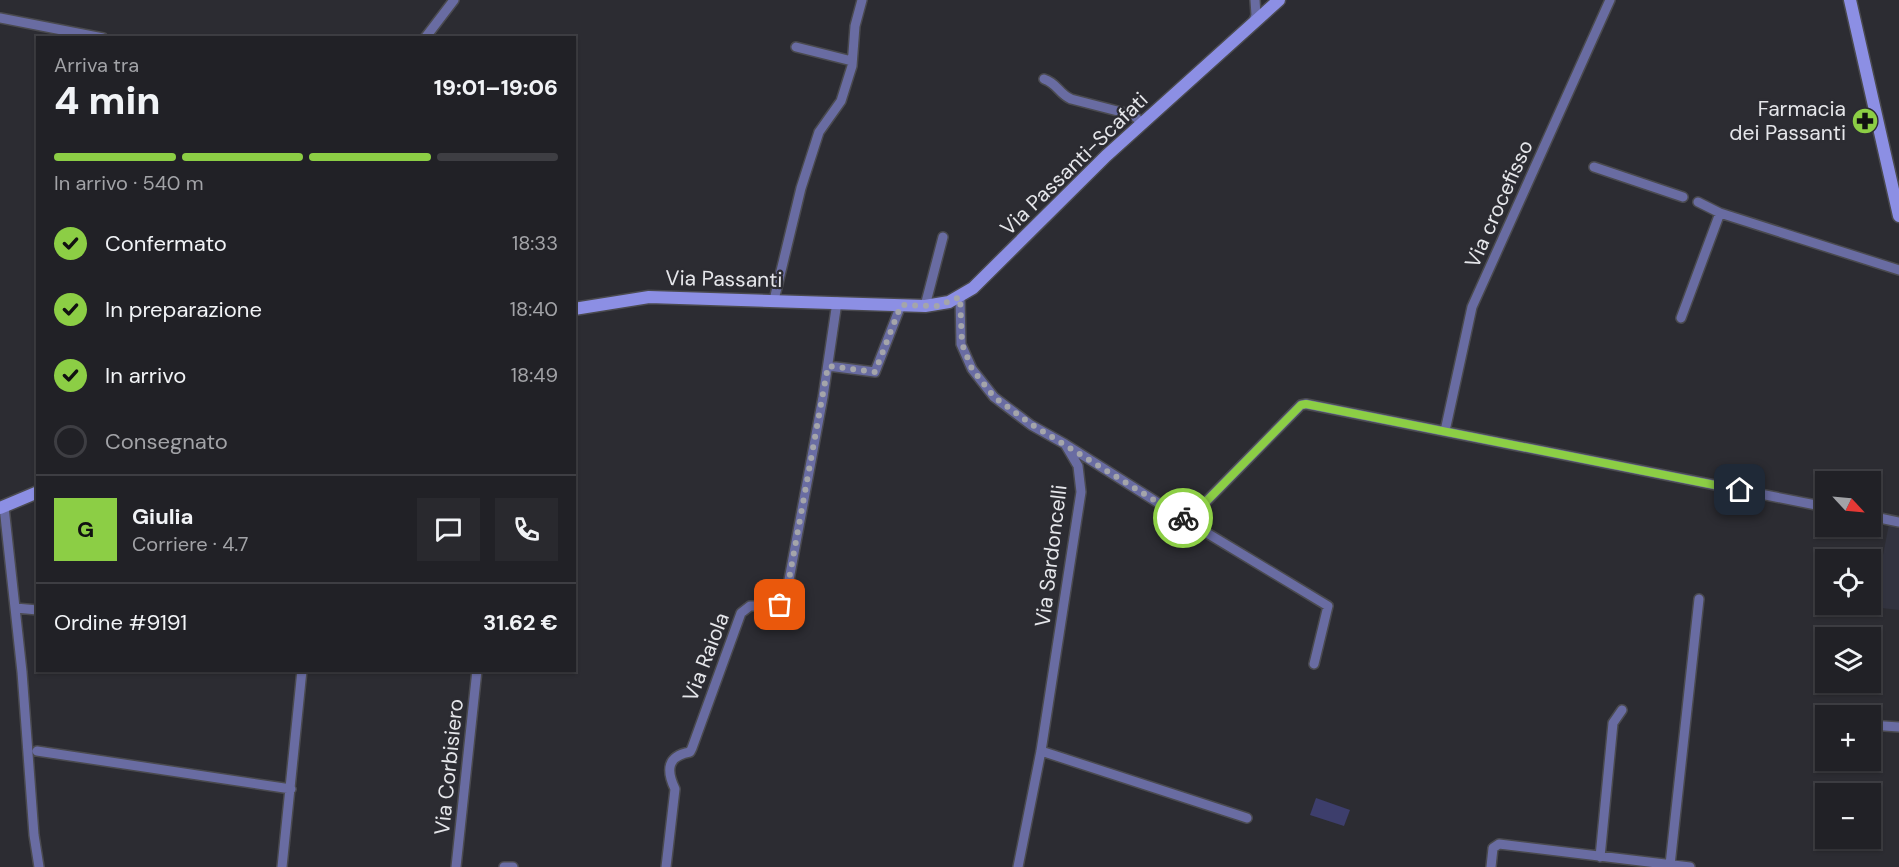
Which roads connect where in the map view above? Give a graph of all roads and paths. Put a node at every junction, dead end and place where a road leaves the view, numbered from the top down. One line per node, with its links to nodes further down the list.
1 (454, 0): 10 (street)
2 (862, 0): 12 (street)
3 (1255, 0): 8 (street)
4 (1610, 0): 31 (street, Via crocefisso)
5 (1850, 0): 19 (street)
6 (1275, 1): 8 (street, Via Passanti-Scafati)
7 (0, 18): 9 (street)
8 (1252, 25): 14 (street, Via Passanti-Scafati)
9 (93, 36)
10 (427, 36)
11 (796, 48): 12 (street)
12 (852, 61): 23 (street)
13 (1044, 79): 14 (street)
14 (1142, 123): 22 (street, Via Passanti-Scafati)
15 (1594, 167): 16 (street)
16 (1683, 197)
17 (1698, 202): 18 (street)
18 (1720, 213): 21 (street); 29 (street)
19 (1899, 216)
20 (943, 237): 27 (street)
21 (1899, 270)
22 (960, 297): 27 (street, Via Passanti-Scafati); 32 (street)
23 (774, 300): 24 (street, Via Passanti); 28 (street, Via Passanti)
24 (837, 302): 25 (street, Via Passanti); 30 (street, Via Raiola)
25 (874, 304): 26 (street, Via Passanti-Scafati)
26 (901, 305): 27 (street, Via Passanti-Scafati); 30 (street)
27 (925, 306)
28 (576, 309)
29 (1681, 318)
30 (828, 366): 60 (street, Via Raiola)
31 (1445, 431): 34 (street); 37 (street)
32 (1065, 444): 37 (street); 50 (street, Via Sardoncelli)
33 (36, 493): 35 (street)
34 (1815, 505)
35 (2, 508): 40 (street)
36 (1881, 518): 38 (street)
37 (1187, 521): 43 (street)
38 (1899, 522)
39 (1700, 599): 54 (street)
40 (15, 608): 41 (street); 55 (street)
41 (36, 610)
42 (1688, 650): 54 (street)
43 (1314, 664)
44 (302, 672): 51 (street)
45 (477, 672): 57 (street, Via Corbisiero)
46 (1622, 710): 53 (street)
47 (1881, 726): 48 (street)
48 (1899, 727)
49 (37, 751): 51 (street)
50 (1041, 751): 52 (street); 61 (street, Via Sardoncelli)
51 (291, 789): 56 (street)
52 (1247, 818)
53 (1600, 857): 54 (street); 62 (street)
54 (1667, 864): 63 (street)
55 (39, 867)
56 (282, 867)
57 (456, 867)
58 (504, 867): 59 (street)
59 (513, 867)
60 (666, 867)
61 (1018, 867)
62 (1491, 867)
63 (1690, 867)

